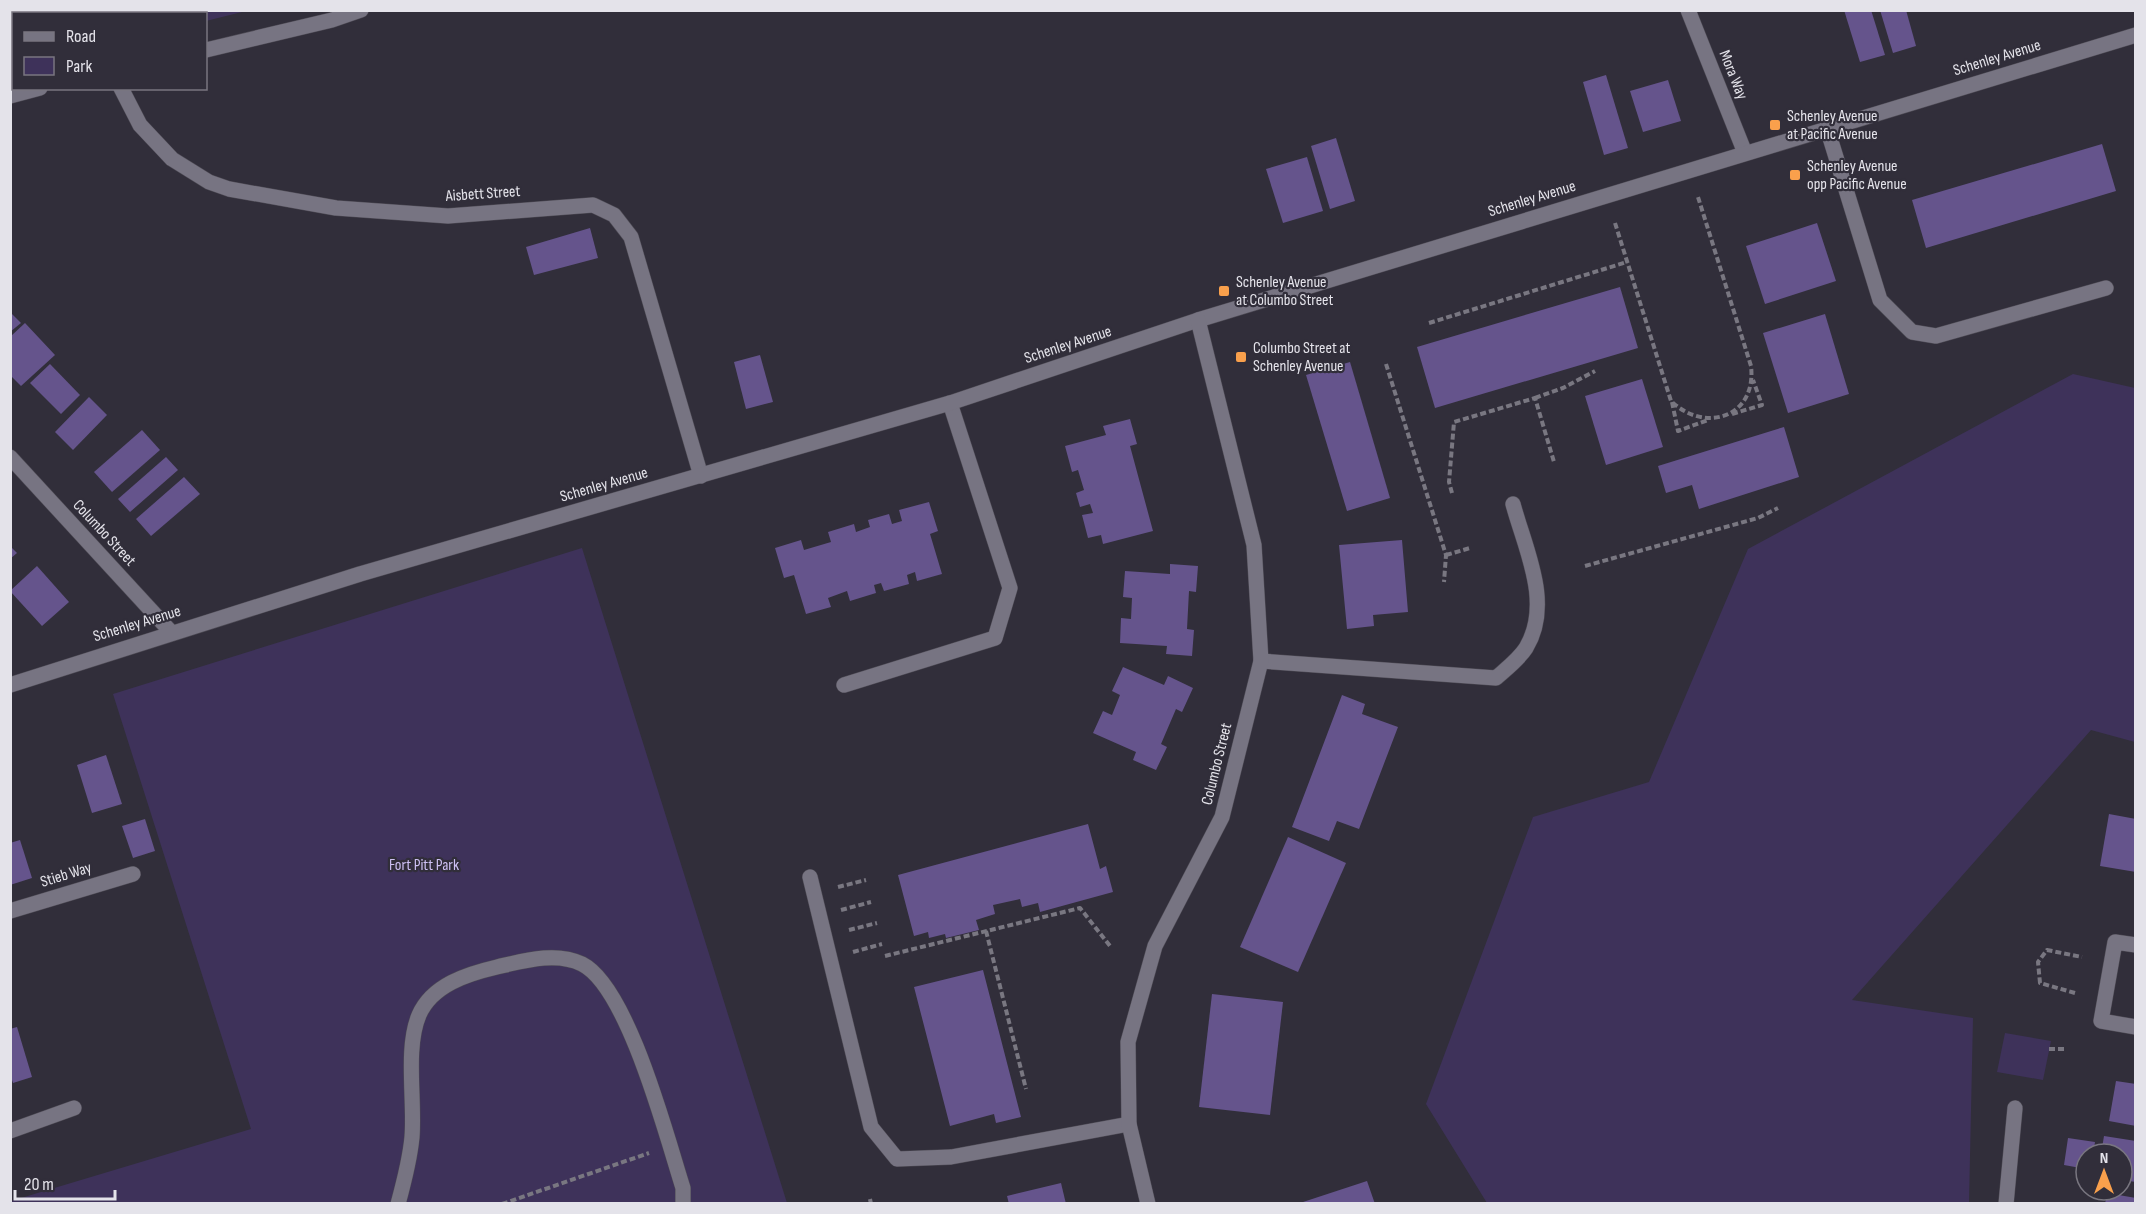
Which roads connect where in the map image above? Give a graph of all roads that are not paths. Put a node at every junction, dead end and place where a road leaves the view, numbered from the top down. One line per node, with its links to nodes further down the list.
1 (361, 10): 4 (street)
2 (1688, 10): 9 (street, Mora Way)
3 (2136, 35): 8 (street, Schenley Avenue)
4 (207, 50)
5 (32, 90): 7 (street)
6 (122, 90): 14 (street, Aisbett Street)
7 (10, 96)
8 (1827, 128): 9 (street, Schenley Avenue); 10 (street)
9 (1745, 153): 11 (street, Schenley Avenue)
10 (2106, 288)
11 (1198, 320): 12 (street, Schenley Avenue); 17 (street, Columbo Street)
12 (950, 403): 14 (street, Schenley Avenue); 19 (street)
13 (10, 457): 16 (street, Columbo Street)
14 (701, 476): 16 (street, Schenley Avenue)
15 (1513, 504): 17 (street)
16 (171, 632): 18 (street, Schenley Avenue)
17 (1261, 661): 27 (street, Columbo Street)
18 (10, 684)
19 (844, 685)
20 (133, 874): 22 (street, Stieb Way)
21 (810, 877): 27 (street)
22 (10, 911)
23 (2136, 945): 24 (street)
24 (2136, 1027)
25 (74, 1108): 28 (street)
26 (2015, 1108): 32 (street)
27 (1129, 1124): 31 (street, Columbo Street)
28 (10, 1131)
29 (398, 1203): 30 (street)
30 (683, 1203)
31 (1148, 1203)
32 (2006, 1203)

